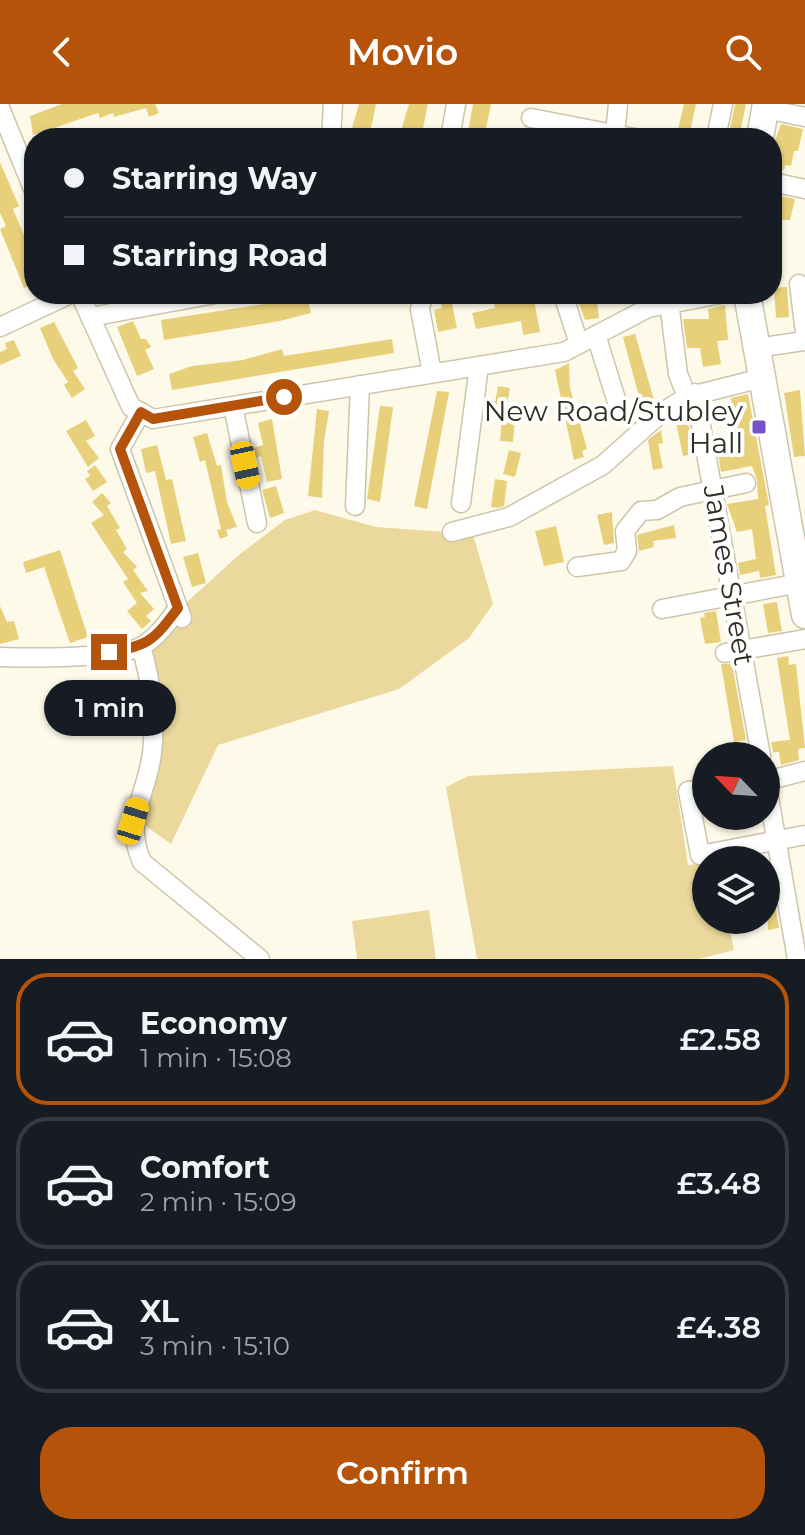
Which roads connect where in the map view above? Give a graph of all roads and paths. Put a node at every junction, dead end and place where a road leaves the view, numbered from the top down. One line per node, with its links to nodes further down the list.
1 (333, 104): 9 (street)
2 (456, 104): 10 (street)
3 (618, 104): 12 (street)
4 (723, 104): 13 (street)
5 (766, 106): 7 (street); 14 (highway)
6 (7, 110): 15 (street)
7 (805, 117)
8 (531, 118): 11 (street)
9 (332, 128)
10 (452, 128)
11 (556, 128)
12 (622, 128)
13 (718, 128)
14 (762, 128)
15 (24, 161)
16 (782, 184): 17 (street)
17 (805, 189)
18 (799, 284): 29 (street)
19 (49, 304): 28 (street)
20 (84, 304): 27 (street)
21 (161, 304): 27 (street)
22 (421, 304): 34 (street)
23 (568, 304): 30 (street)
24 (656, 304): 30 (street)
25 (670, 304): 37 (street, James Street)
26 (749, 304): 32 (highway)
27 (90, 317): 39 (street)
28 (0, 327)
29 (805, 333)
30 (587, 340): 33 (street); 40 (street)
31 (805, 341): 32 (street)
32 (756, 348): 35 (highway)
33 (479, 366): 34 (street); 43 (street)
34 (432, 373): 36 (street)
35 (762, 378): 37 (street); 47 (highway)
36 (360, 385): 38 (street); 44 (street)
37 (691, 395): 42 (street, James Street); 46 (street)
38 (233, 406): 39 (street); 45 (street)
39 (141, 412): 54 (street)
40 (620, 412)
41 (746, 483): 42 (street)
42 (714, 489): 48 (street); 50 (street, James Street)
43 (461, 503)
44 (355, 506)
45 (257, 523)
46 (452, 532)
47 (800, 548): 49 (highway)
48 (577, 567)
49 (800, 583): 50 (street); 52 (highway)
50 (734, 597): 51 (street); 55 (street, James Street)
51 (662, 609)
52 (805, 615)
53 (805, 639): 55 (street)
54 (141, 647): 56 (street); 64 (street)
55 (733, 652): 57 (street, James Street)
56 (0, 657)
57 (757, 742)
58 (805, 771): 59 (street)
59 (780, 777)
60 (699, 830): 63 (street)
61 (775, 830): 63 (street)
62 (805, 835): 63 (street)
63 (777, 840): 65 (street)
64 (260, 959)
65 (797, 959)

